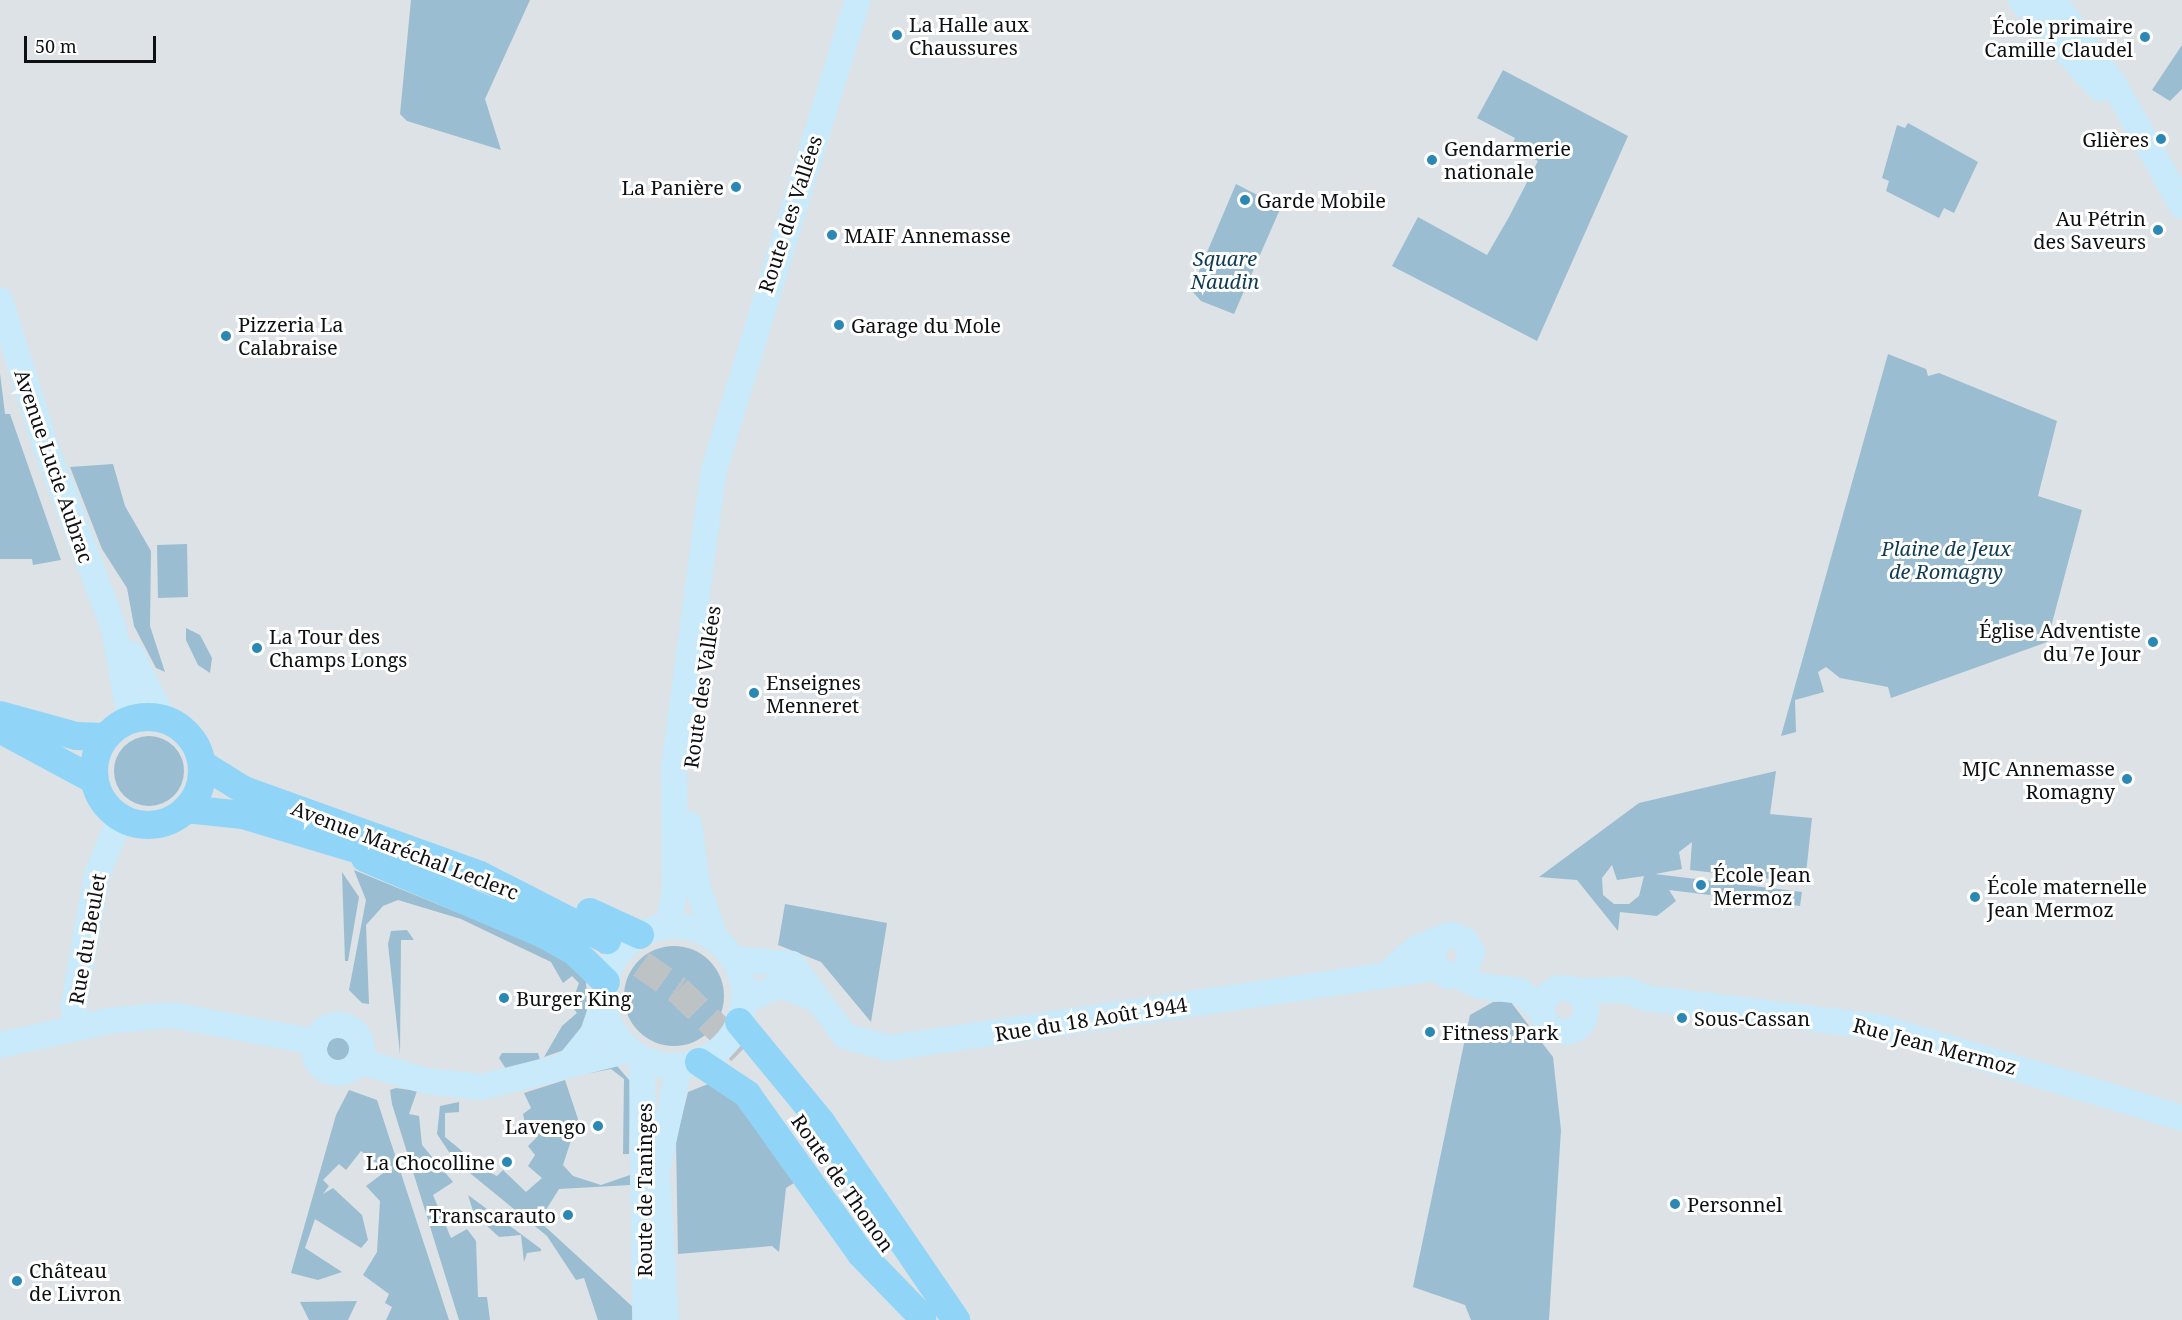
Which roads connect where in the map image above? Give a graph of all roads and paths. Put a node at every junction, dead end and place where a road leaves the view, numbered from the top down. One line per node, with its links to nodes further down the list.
1 (858, 0): 7 (street, Route des Vallées)
2 (2020, 0): 4 (street)
3 (2053, 0): 4 (street)
4 (2148, 150): 5 (street)
5 (2182, 206)
6 (0, 300): 8 (street, Avenue Lucie Aubrac)
7 (730, 431): 20 (street, Route des Vallées); 23 (street, Route des Vallées)
8 (114, 629): 10 (street, Avenue Lucie Aubrac); 11 (street, Avenue Lucie Aubrac)
9 (0, 715): 13 (main road)
10 (163, 718): 11 (main road); 14 (main road)
11 (130, 719): 13 (main road)
12 (0, 730): 15 (main road)
13 (105, 737): 15 (main road)
14 (202, 764): 16 (main road); 18 (main road, Avenue Maréchal Leclerc)
15 (94, 780): 17 (main road)
16 (186, 809): 17 (main road); 18 (main road, Avenue Maréchal Leclerc)
17 (120, 818): 35 (street, Rue du Beulet)
18 (292, 819): 19 (main road, Avenue Maréchal Leclerc)
19 (345, 836): 21 (main road); 24 (main road, Avenue Maréchal Leclerc); 29 (main road)
20 (669, 926): 21 (street); 23 (street)
21 (640, 935): 29 (street)
22 (1440, 939): 26 (street); 26 (street); 27 (street)
23 (716, 940): 25 (street)
24 (603, 946)
25 (733, 959): 31 (street, Rue du 18 Août 1944); 33 (street)
26 (1455, 967): 27 (street, Rue du 18 Août 1944); 28 (street, Rue Jean Mermoz); 32 (street)
27 (1385, 975): 31 (street, Rue du 18 Août 1944)
28 (1565, 990): 30 (street, Rue Jean Mermoz); 32 (street); 34 (street)
29 (605, 991): 38 (street); 41 (street)
30 (1646, 998): 34 (street, Rue Jean Mermoz); 43 (street, Rue Jean Mermoz)
31 (817, 999): 33 (street)
32 (1541, 1010): 34 (street)
33 (742, 1012): 42 (street); 47 (main road)
34 (1585, 1016)
35 (76, 1028): 36 (street); 37 (street)
36 (315, 1042): 40 (street); 40 (street)
37 (0, 1045)
38 (636, 1054): 41 (street); 42 (street); 45 (street, Route de Taninges)
39 (737, 1055): 44 (main road, Route de Thonon)
40 (360, 1061): 41 (street)
41 (569, 1063)
42 (689, 1064): 44 (main road); 46 (street, Route de Taninges)
43 (2182, 1118)
44 (929, 1319)
45 (645, 1320)
46 (666, 1320)
47 (956, 1320)

